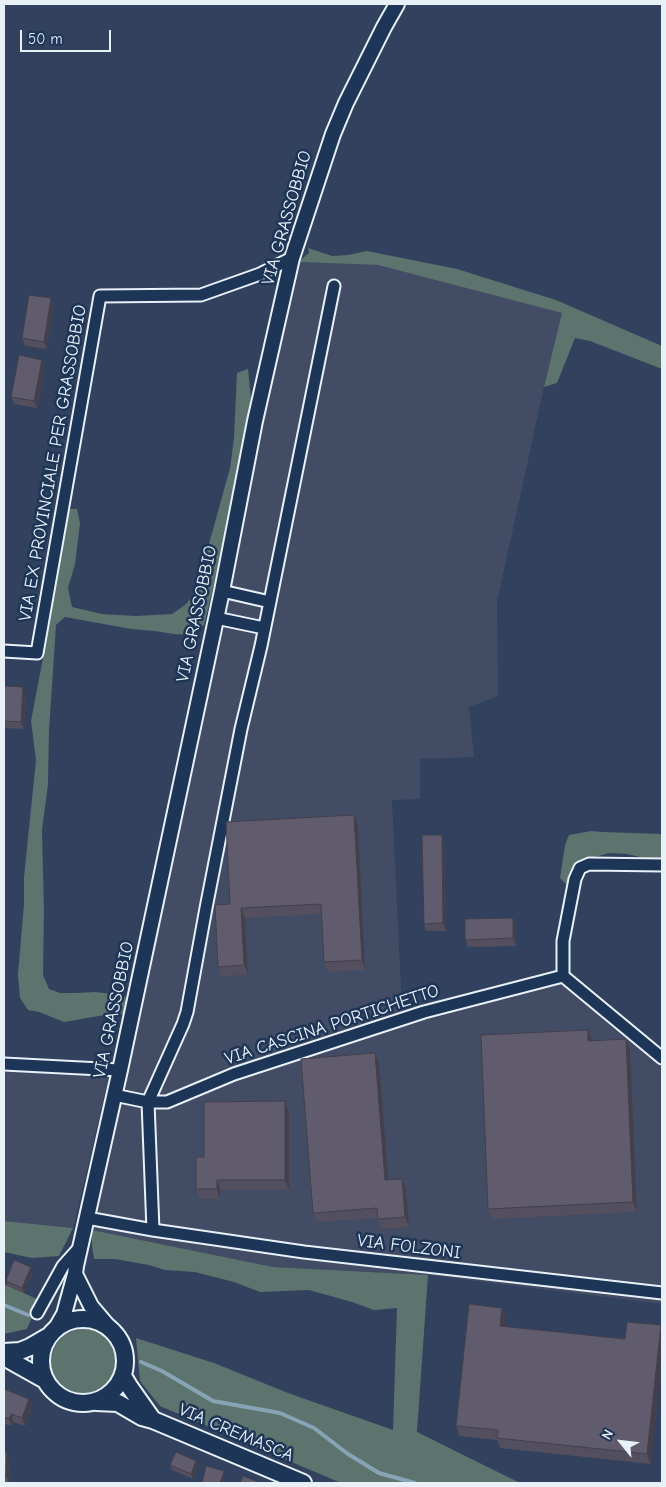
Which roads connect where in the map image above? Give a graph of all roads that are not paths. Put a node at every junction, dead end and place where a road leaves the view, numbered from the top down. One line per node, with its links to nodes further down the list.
1 (397, 4): 2 (street, VIA GRASSOBBIO)
2 (292, 258): 4 (street, VIA GRASSOBBIO); 8 (street, VIA EX PROVINCIALE PER GRASSOBBIO)
3 (334, 286): 5 (street)
4 (222, 591): 5 (street); 6 (street, VIA GRASSOBBIO)
5 (270, 602): 7 (street)
6 (216, 618): 7 (street); 13 (street, VIA GRASSOBBIO)
7 (264, 628): 15 (street)
8 (4, 651)
9 (662, 865): 10 (street)
10 (563, 976): 11 (street); 15 (street, VIA CASCINA PORTICHETTO)
11 (662, 1058)
12 (4, 1064): 13 (street)
13 (120, 1070): 14 (street, VIA GRASSOBBIO)
14 (114, 1095): 15 (street, VIA CASCINA PORTICHETTO); 16 (street, VIA GRASSOBBIO)
15 (148, 1102): 17 (street)
16 (87, 1218): 17 (street, VIA FOLZONI); 18 (street, VIA GRASSOBBIO)
17 (153, 1230): 20 (street, VIA FOLZONI)
18 (80, 1247): 19 (street, VIA GRASSOBBIO); 21 (street, VIA GRASSOBBIO)
19 (75, 1274): 22 (street); 23 (street, VIA GRASSOBBIO)
20 (662, 1293)
21 (37, 1313)
22 (108, 1326): 23 (main road); 26 (main road)
23 (53, 1332): 24 (main road); 27 (main road)
24 (4, 1352)
25 (4, 1357): 27 (main road)
26 (123, 1376): 28 (main road); 29 (main road, VIA CREMASCA)
27 (45, 1380): 28 (main road)
28 (94, 1402): 29 (main road, VIA CREMASCA)
29 (153, 1420): 30 (main road, VIA CREMASCA)
30 (303, 1483)

